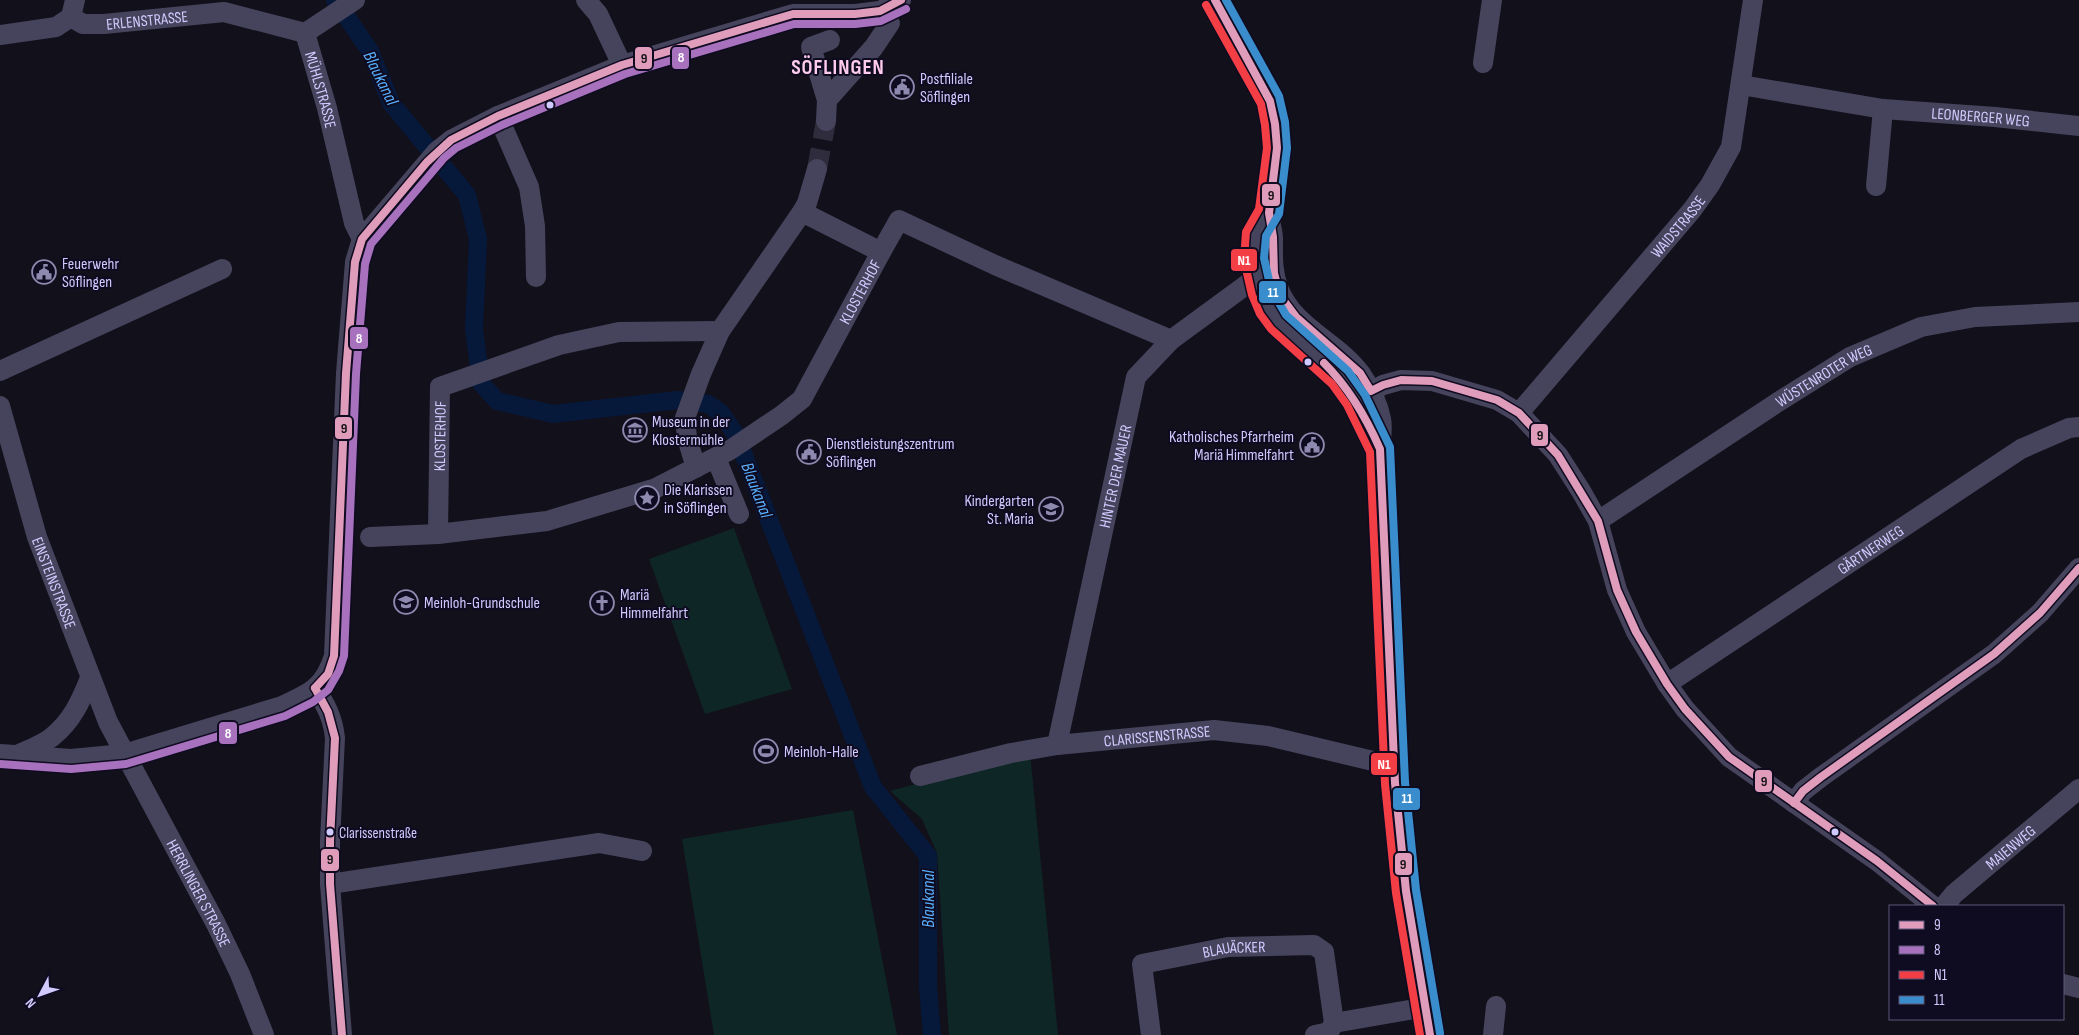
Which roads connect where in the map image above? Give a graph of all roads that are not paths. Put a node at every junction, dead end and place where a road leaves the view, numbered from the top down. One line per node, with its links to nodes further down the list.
1 (586, 0): 15 (street)
2 (900, 0): 10 (street)
3 (1215, 0): 28 (street)
4 (1492, 0): 14 (street)
5 (1753, 0): 16 (street, WAIDSTRASSE)
6 (354, 1): 11 (street)
7 (223, 6): 9 (street, ERLENSTRASSE); 11 (street, MÜHLSTRASSE)
8 (791, 7): 10 (street); 15 (street)
9 (73, 9): 12 (street, ERLENSTRASSE)
10 (885, 17): 17 (street)
11 (305, 33): 25 (street, MÜHLSTRASSE)
12 (0, 35)
13 (830, 40): 17 (street)
14 (1483, 62)
15 (622, 65): 19 (street)
16 (1741, 85): 18 (street, LEONBERGER WEG); 36 (street, WAIDSTRASSE)
17 (827, 100): 20 (street)
18 (1883, 108): 21 (street, LEONBERGER WEG); 23 (street)
19 (498, 116): 25 (street); 29 (street)
20 (826, 121)
21 (2079, 126)
22 (817, 169): 24 (street)
23 (1876, 186)
24 (802, 212): 26 (street, KLOSTERHOF); 31 (street)
25 (362, 239): 43 (street)
26 (881, 252): 32 (street); 38 (street, KLOSTERHOF)
27 (222, 268): 33 (street)
28 (1266, 276): 32 (street, HINTER DER MAUER); 34 (street)
29 (536, 277)
30 (2079, 312): 41 (street, WÜSTENROTER WEG)
31 (720, 331): 39 (street); 42 (street, KLOSTERHOF)
32 (1171, 340): 48 (street, HINTER DER MAUER)
33 (0, 371)
34 (1364, 396): 36 (street); 51 (street)
35 (0, 406): 45 (street, EINSTEINSTRASSE)
36 (1519, 413): 41 (street)
37 (2079, 427): 46 (street, GÄRTNERWEG)
38 (723, 454): 39 (street, KLOSTERHOF); 40 (street)
39 (696, 468): 42 (street, KLOSTERHOF)
40 (739, 514)
41 (1598, 521): 46 (street)
42 (438, 534): 43 (street, KLOSTERHOF)
43 (355, 537): 47 (street)
44 (2079, 568): 54 (street)
45 (90, 678): 49 (street, EINSTEINSTRASSE); 50 (street)
46 (1667, 684): 54 (street)
47 (315, 688): 49 (street); 56 (street)
48 (1057, 745): 51 (street, CLARISSENSTRASSE); 52 (street, CLARISSENSTRASSE)
49 (124, 754): 50 (street); 64 (street, HERRLINGER STRASSE)
50 (8, 755)
51 (1394, 766): 62 (street)
52 (920, 776)
53 (2079, 789): 58 (street, MAIENWEG)
54 (1794, 803): 57 (street)
55 (642, 851): 56 (street)
56 (330, 884): 65 (street)
57 (1932, 905)
58 (1945, 905)
59 (2064, 984): 60 (street)
60 (2079, 988)
61 (1496, 1006): 69 (street)
62 (1426, 1007): 63 (street); 68 (street)
63 (1334, 1024): 66 (street, BLAUÄCKER); 67 (street)
64 (264, 1035)
65 (342, 1035)
66 (1152, 1035)
67 (1315, 1035)
68 (1430, 1035)
69 (1493, 1035)

